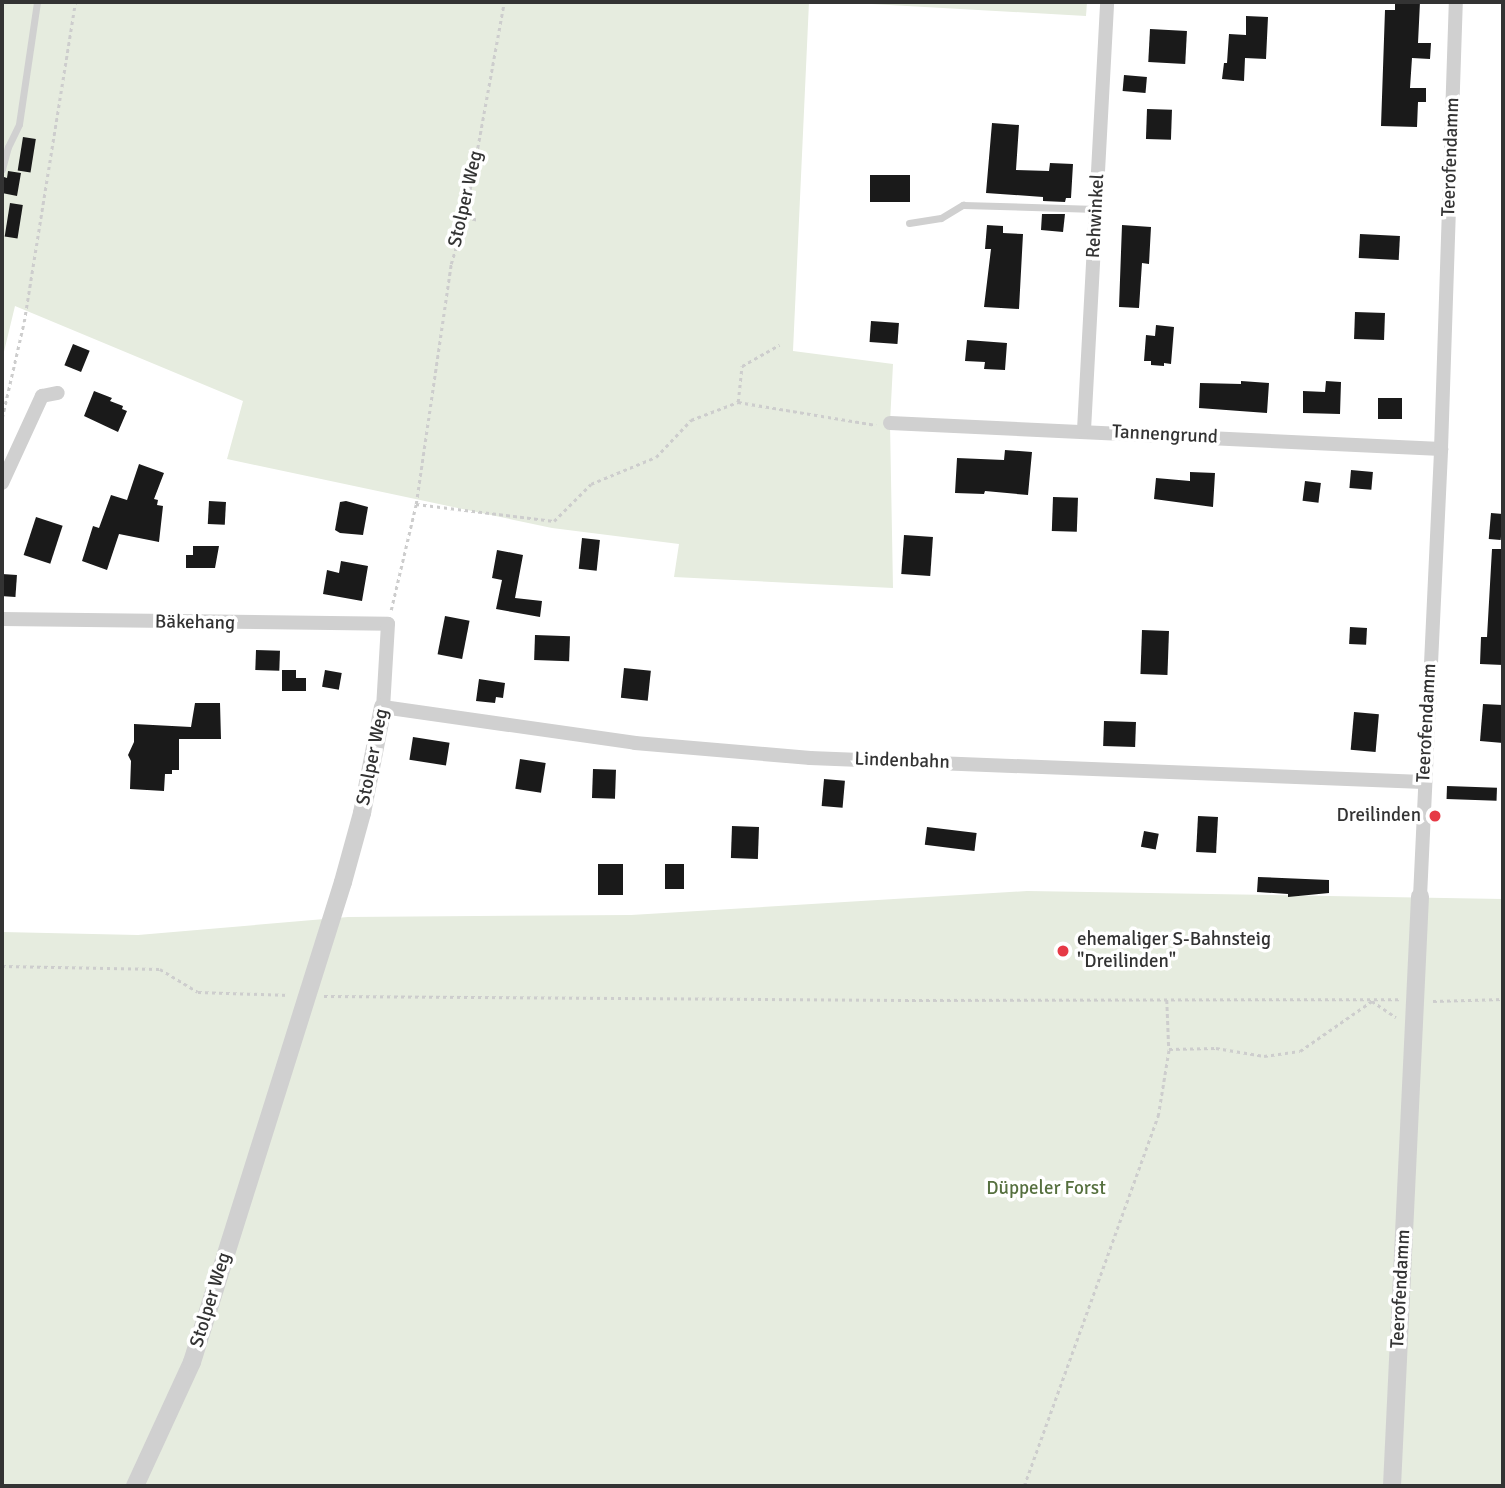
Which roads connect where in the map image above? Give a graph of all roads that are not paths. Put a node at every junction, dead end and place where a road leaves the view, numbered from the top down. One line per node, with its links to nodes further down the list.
1 (37, 2): 4 (lane)
2 (1107, 2): 5 (street, Rehwinkel)
3 (1457, 2): 10 (street, Teerofendamm)
4 (2, 169)
5 (1097, 209): 6 (lane); 9 (street, Rehwinkel)
6 (909, 223)
7 (58, 393): 11 (street)
8 (890, 423): 9 (street, Tannengrund)
9 (1084, 430): 10 (street, Tannengrund)
10 (1441, 449): 15 (street, Teerofendamm)
11 (2, 483)
12 (2, 619): 13 (street, Bäkehang)
13 (388, 624): 14 (street, Stolper Weg)
14 (383, 707): 15 (street, Lindenbahn); 17 (street, Stolper Weg)
15 (1424, 782): 16 (street, Teerofendamm)
16 (1420, 897): 18 (street, Teerofendamm)
17 (135, 1486)
18 (1392, 1486)

